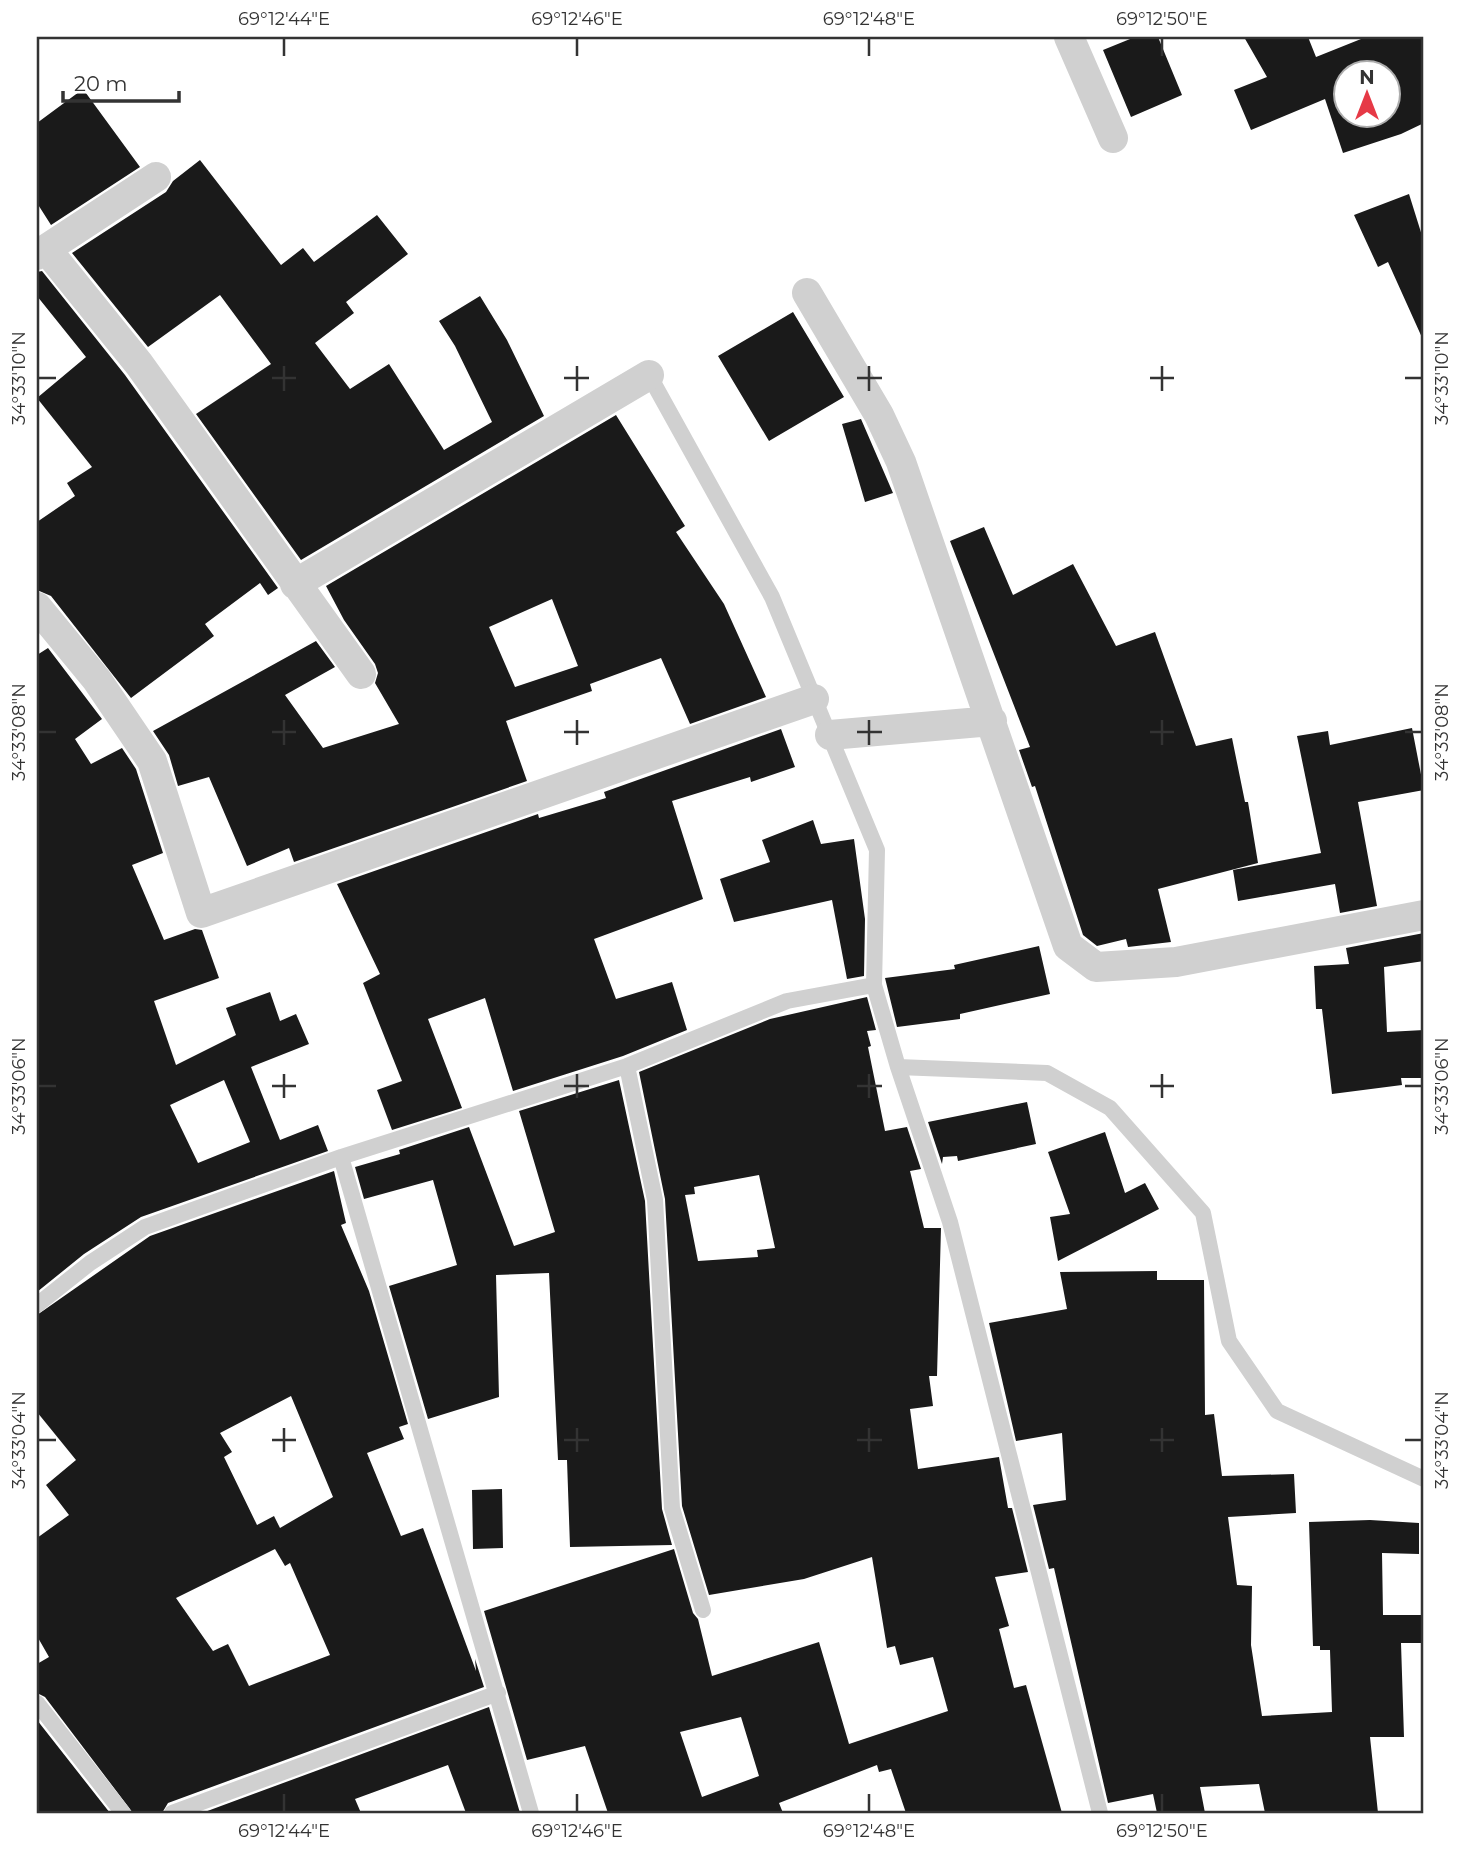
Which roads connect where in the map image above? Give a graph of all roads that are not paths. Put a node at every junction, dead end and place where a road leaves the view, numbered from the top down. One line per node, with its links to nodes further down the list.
1 (1069, 37): 2 (street)
2 (1113, 138)
3 (156, 177): 4 (street)
4 (42, 252): 7 (street)
5 (807, 293): 11 (street)
6 (649, 375): 7 (street); 10 (lane)
7 (295, 584): 9 (street)
8 (37, 607): 10 (street)
9 (361, 674)
10 (814, 699): 12 (lane)
11 (992, 721): 12 (street); 13 (street)
12 (830, 735): 14 (lane)
13 (1424, 915)
14 (874, 985): 15 (lane); 16 (lane)
15 (627, 1066): 17 (lane); 20 (lane)
16 (898, 1068): 19 (lane); 26 (lane)
17 (341, 1157): 18 (lane); 21 (lane)
18 (37, 1305)
19 (1424, 1479)
20 (703, 1610)
21 (498, 1693): 24 (lane); 25 (lane)
22 (37, 1703): 23 (lane)
23 (123, 1813)
24 (172, 1813)
25 (531, 1813)
26 (1100, 1813)

